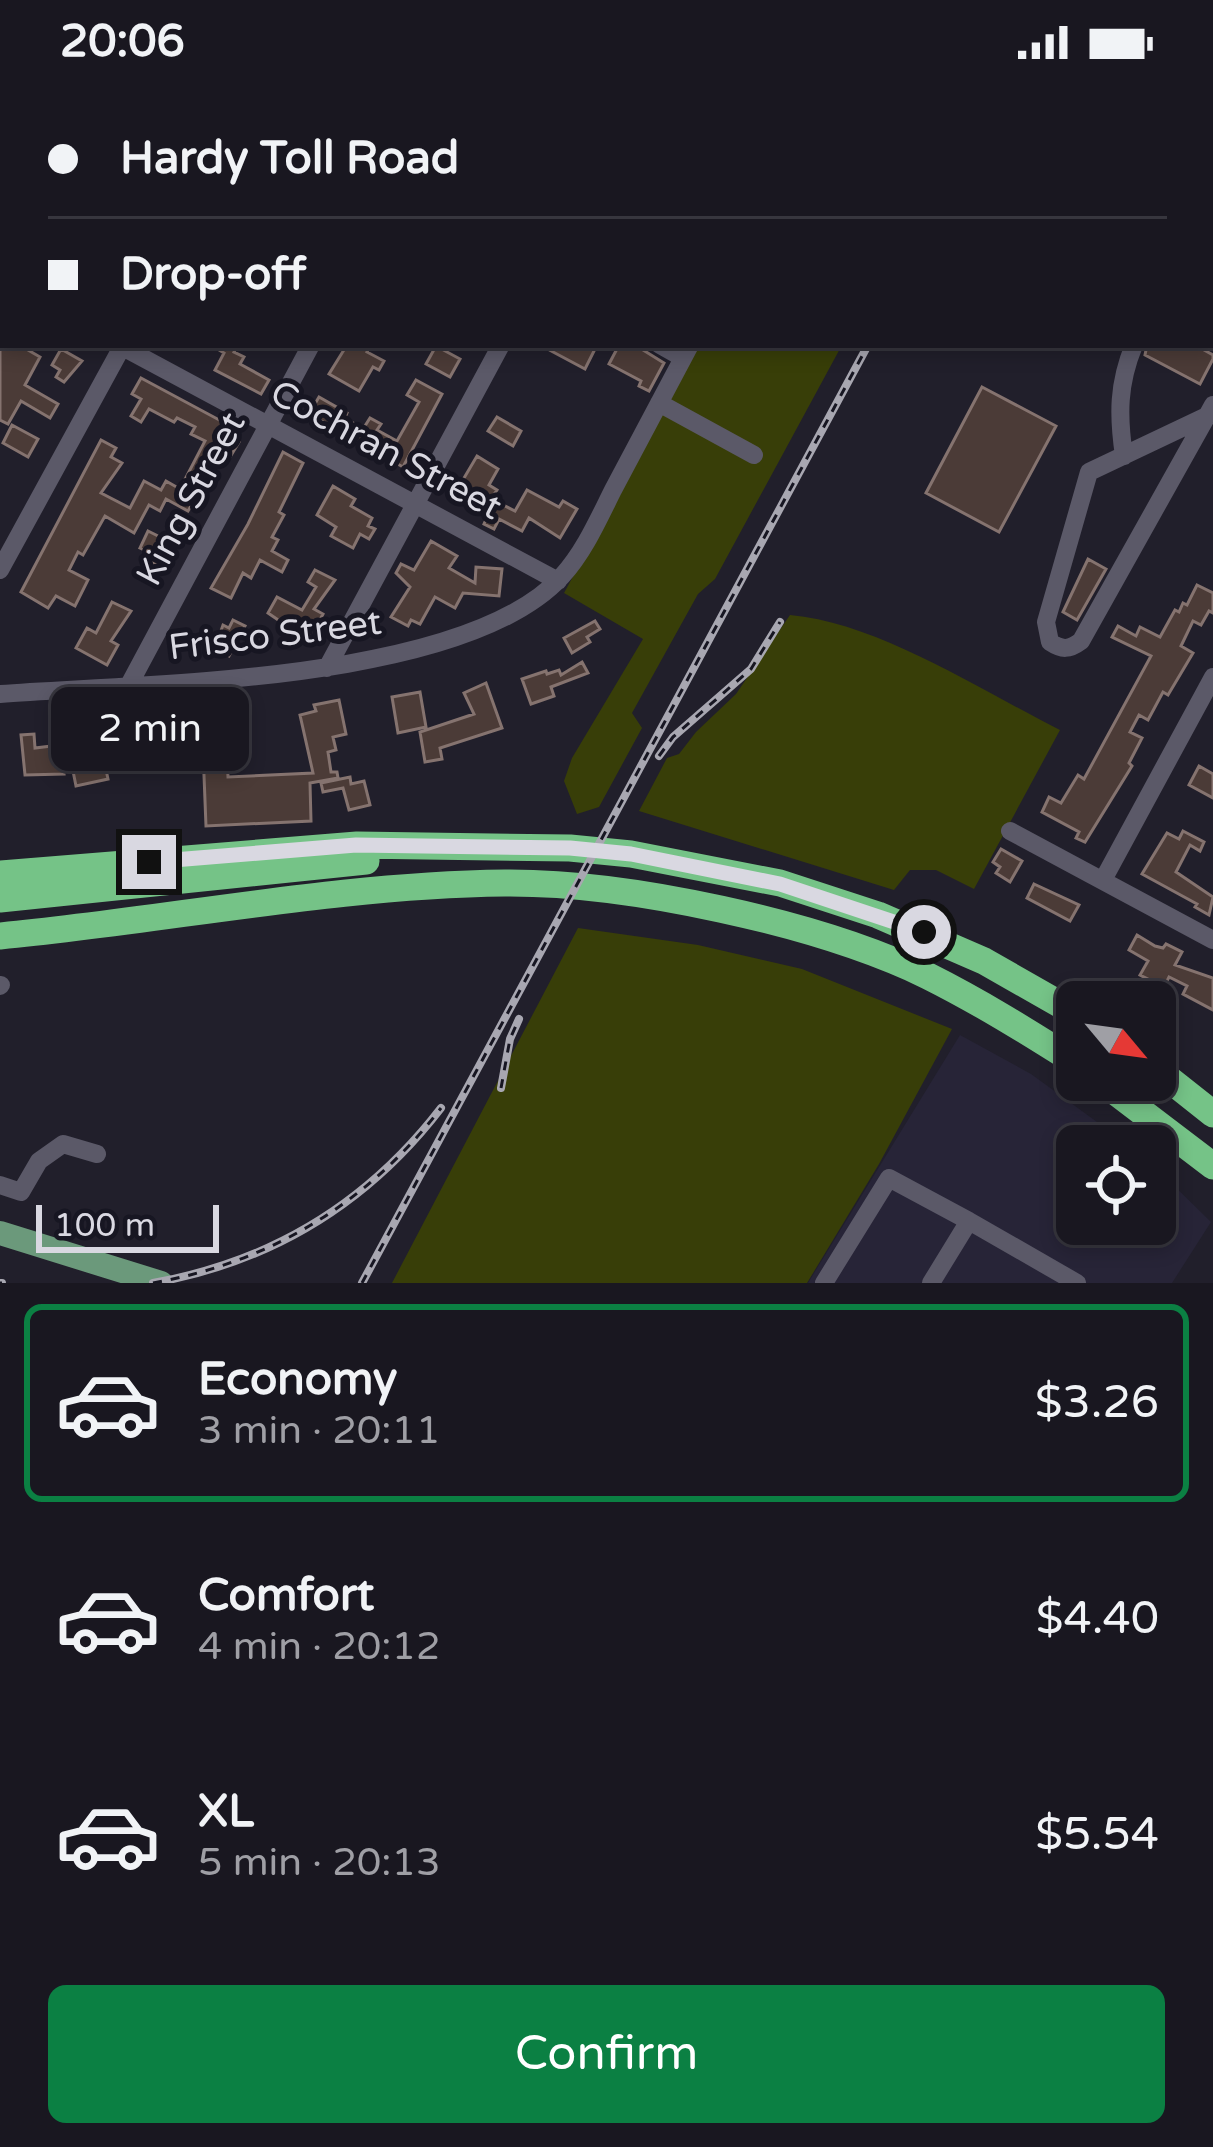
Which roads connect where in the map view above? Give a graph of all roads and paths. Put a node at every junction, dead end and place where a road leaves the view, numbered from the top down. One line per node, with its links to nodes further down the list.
1 (120, 348): 13 (street)
2 (125, 348): 9 (street, Cochran Street)
3 (309, 348): 9 (street, King Street)
4 (499, 348): 12 (street)
5 (1133, 348): 11 (street)
6 (686, 351): 7 (street, Frisco Street)
7 (659, 404): 10 (street); 14 (street, Frisco Street)
8 (1210, 411): 11 (street); 11 (street)
9 (269, 424): 12 (street, Cochran Street); 17 (street, King Street)
10 (754, 455)
11 (1124, 456)
12 (416, 503): 14 (street, Cochran Street); 15 (street)
13 (0, 570)
14 (558, 581): 15 (street, Frisco Street)
15 (327, 668): 17 (street, Frisco Street)
16 (1213, 677): 22 (street)
17 (129, 685): 18 (street, Frisco Street)
18 (2, 692)
19 (1010, 831): 22 (street)
20 (430, 848): 21 (highway); 23 (highway); 26 (highway)
21 (0, 874)
22 (1103, 880): 25 (street)
23 (0, 899)
24 (5, 937): 27 (highway)
25 (1213, 940)
26 (1056, 1002)
27 (1056, 1050)
28 (1176, 1085): 30 (highway)
29 (1128, 1101): 31 (highway)
30 (1213, 1114)
31 (1177, 1138): 33 (highway); 34 (highway)
32 (97, 1154): 35 (street)
33 (1213, 1166)
34 (1213, 1180)
35 (0, 1186)
36 (969, 1221): 40 (street); 41 (street); 42 (street)
37 (2, 1241): 38 (main road); 39 (main road)
38 (113, 1283)
39 (161, 1283)
40 (824, 1283)
41 (931, 1283)
42 (1077, 1283)

